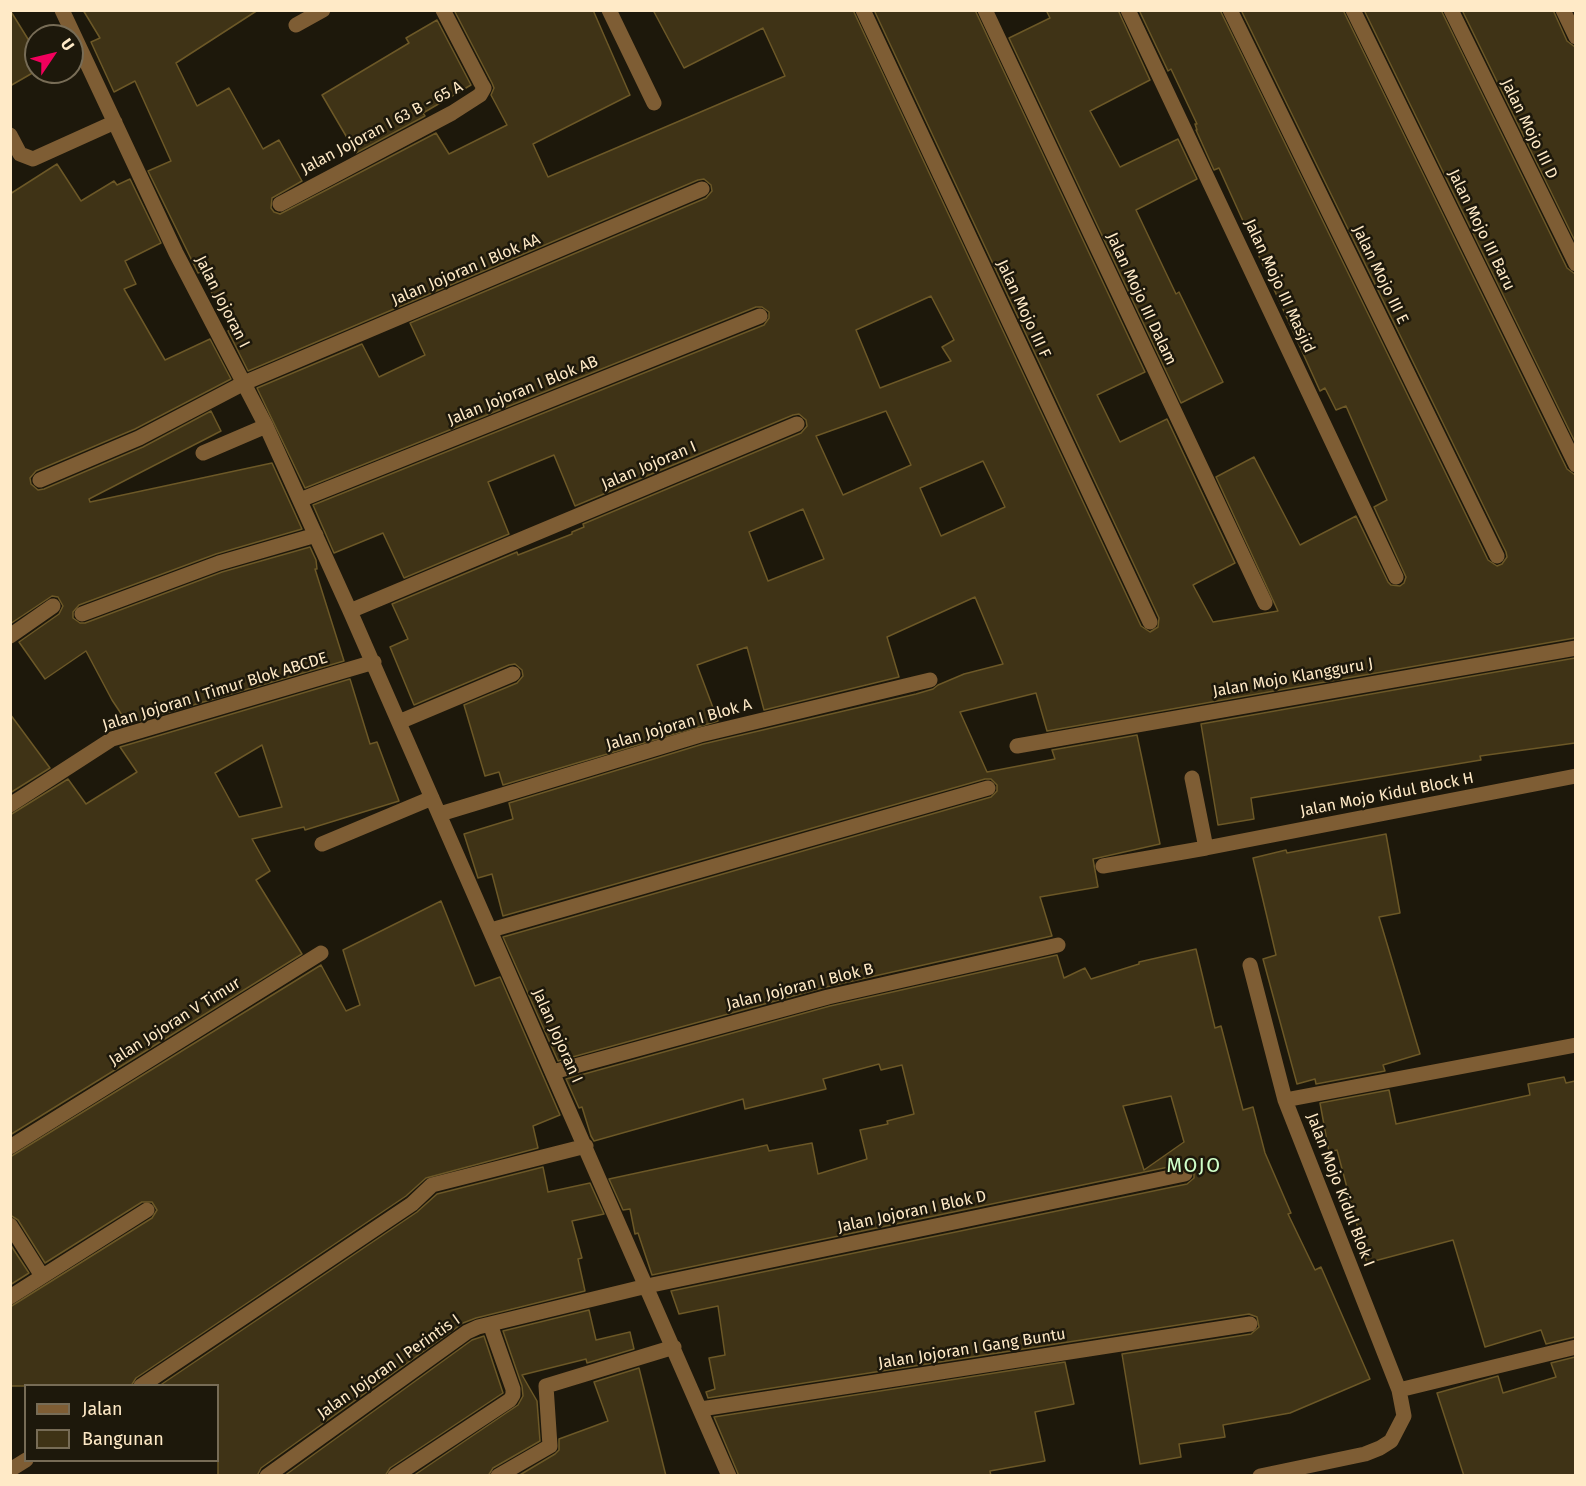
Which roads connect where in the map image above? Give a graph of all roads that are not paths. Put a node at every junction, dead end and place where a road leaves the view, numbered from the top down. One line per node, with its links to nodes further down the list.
1 (62, 10): 15 (street, Jalan Jojoran I)
2 (323, 10): 12 (street)
3 (443, 10): 18 (street, Jalan Jojoran I 63 B - 65 A)
4 (609, 10): 14 (street)
5 (863, 10): 35 (street, Jalan Mojo III F)
6 (985, 10): 31 (street, Jalan Mojo III Dalam)
7 (1128, 10): 30 (street, Jalan Mojo III Masjid)
8 (1230, 10): 29 (street, Jalan Mojo III E)
9 (1353, 10): 25 (street, Jalan Mojo III Baru)
10 (1451, 10): 19 (street, Jalan Mojo III D)
11 (1563, 10): 13 (street)
12 (296, 25)
13 (1575, 37)
14 (654, 103)
15 (115, 122): 16 (street); 21 (street, Jalan Jojoran I)
16 (10, 135)
17 (702, 189): 21 (street, Jalan Jojoran I Blok AA)
18 (280, 204)
19 (1575, 264)
20 (760, 316): 27 (street, Jalan Jojoran I Blok AB)
21 (244, 383): 23 (street, Jalan Jojoran I); 26 (street, Jalan Jojoran I Blok AA)
22 (797, 424): 33 (street, Jalan Jojoran I)
23 (266, 426): 24 (street); 27 (street, Jalan Jojoran I)
24 (203, 453)
25 (1575, 465)
26 (40, 480)
27 (300, 501): 28 (street, Jalan Jojoran I)
28 (316, 535): 33 (street, Jalan Jojoran I); 34 (street)
29 (1497, 556)
30 (1396, 577)
31 (1265, 603)
32 (53, 606): 36 (street)
33 (350, 611): 38 (street, Jalan Jojoran I)
34 (82, 614)
35 (1150, 622)
36 (10, 636)
37 (1575, 648): 42 (street, Jalan Mojo Klangguru J)
38 (374, 662): 41 (street, Jalan Jojoran I); 47 (street, Jalan Jojoran I Timur Blok ABCDE)
39 (513, 674): 41 (street)
40 (930, 680): 48 (street, Jalan Jojoran I Blok A)
41 (399, 722): 46 (street, Jalan Jojoran I)
42 (1017, 746)
43 (1575, 776): 50 (street, Jalan Mojo Kidul Block H)
44 (1192, 778): 50 (street)
45 (988, 788): 52 (street)
46 (432, 798): 48 (street, Jalan Jojoran I); 49 (street)
47 (10, 805)
48 (440, 814): 52 (street, Jalan Jojoran I)
49 (322, 844)
50 (1206, 848): 51 (street, Jalan Mojo Kidul Block H)
51 (1103, 866)
52 (491, 930): 57 (street, Jalan Jojoran I)
53 (1058, 945): 57 (street, Jalan Jojoran I Blok B)
54 (321, 953): 60 (street, Jalan Jojoran V Timur)
55 (1250, 965): 58 (street)
56 (1575, 1045): 58 (street, Jalan Mojo Kidul Blok I)
57 (553, 1072): 59 (street, Jalan Jojoran I)
58 (1285, 1100): 72 (street, Jalan Mojo Kidul Blok I)
59 (586, 1146): 65 (street, Jalan Jojoran I); 71 (street)
60 (10, 1147)
61 (1185, 1174): 65 (street, Jalan Jojoran I Blok D)
62 (147, 1210): 64 (street)
63 (10, 1225): 64 (street)
64 (42, 1276): 66 (street)
65 (647, 1286): 67 (street, Jalan Jojoran I Perintis I); 69 (street, Jalan Jojoran I)
66 (10, 1297)
67 (490, 1324): 76 (street, Jalan Jojoran I Perintis I); 77 (street)
68 (1250, 1324): 73 (street, Jalan Jojoran I Gang Buntu)
69 (674, 1347): 73 (street, Jalan Jojoran I); 78 (street)
70 (1575, 1347): 72 (street)
71 (144, 1384)
72 (1399, 1390): 80 (street, Jalan Mojo Kidul Blok I)
73 (701, 1409): 79 (street, Jalan Jojoran I)
74 (24, 1461): 75 (street)
75 (10, 1470)
76 (267, 1476)
77 (395, 1476)
78 (498, 1476)
79 (729, 1476)
80 (1260, 1476)

